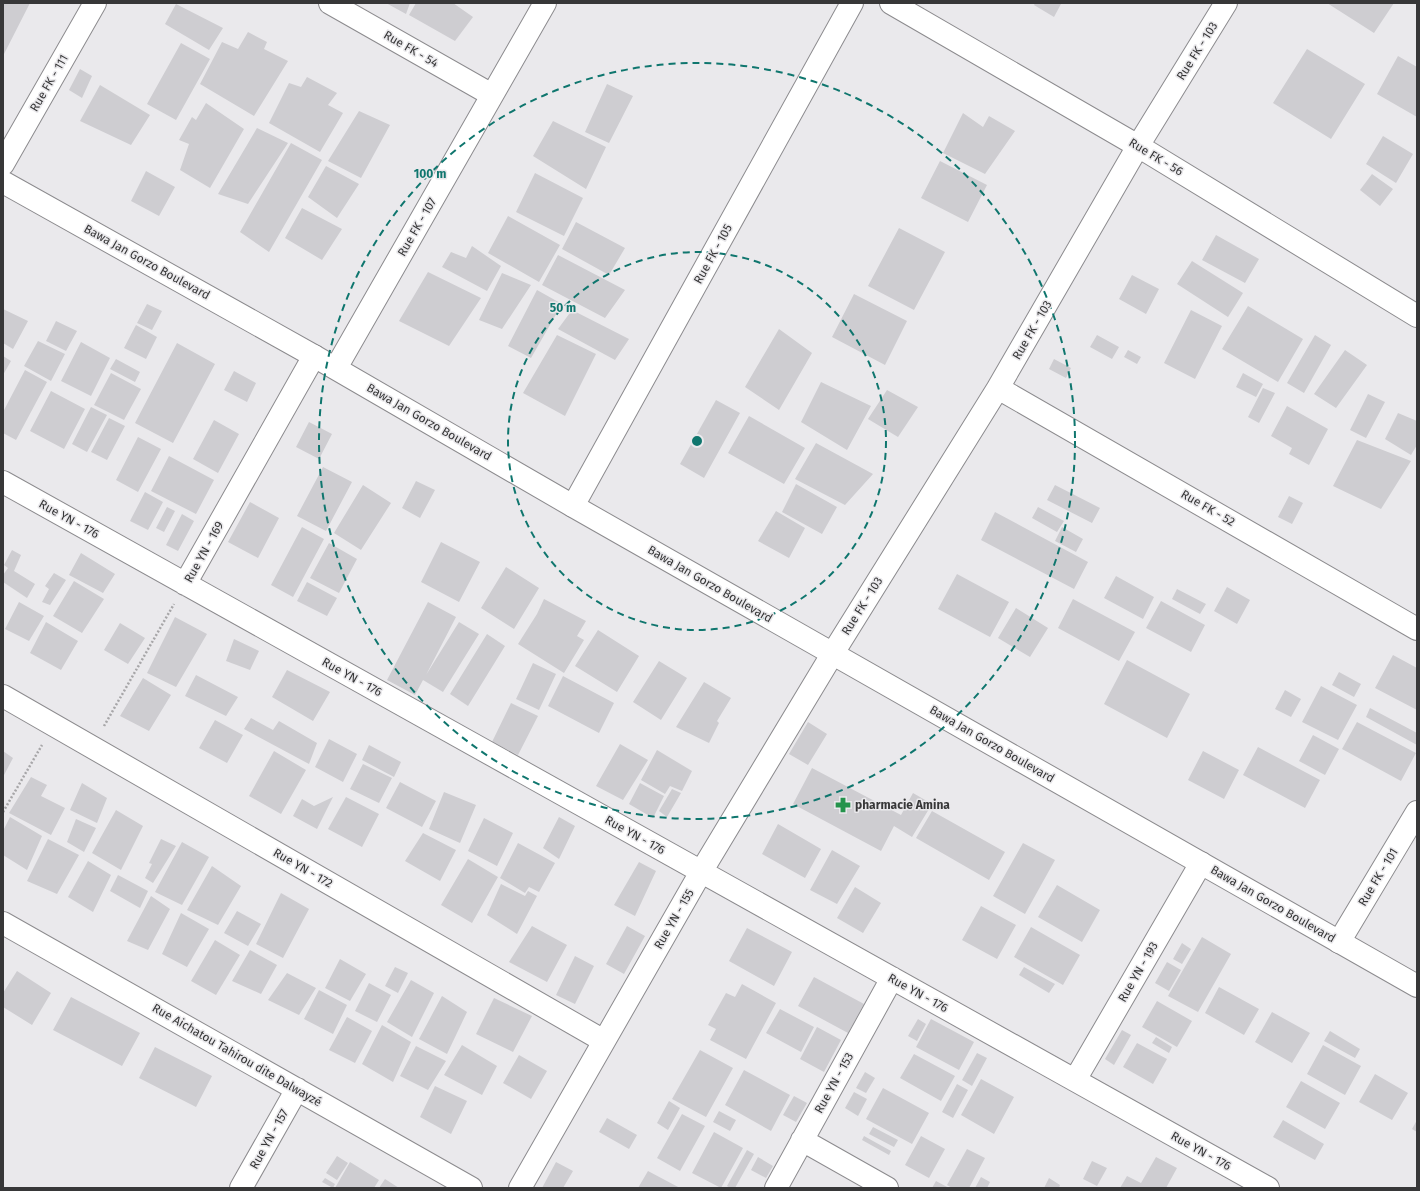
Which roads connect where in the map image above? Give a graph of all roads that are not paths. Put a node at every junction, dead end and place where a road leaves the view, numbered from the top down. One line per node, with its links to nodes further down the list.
1 (95, 3): 9 (street, Rue FK - 111)
2 (330, 3): 7 (street, Rue FK - 54)
3 (545, 3): 7 (street, Rue FK - 107)
4 (852, 3): 16 (street, Rue FK - 105)
5 (891, 3): 8 (street, Rue FK - 56)
6 (1226, 3): 8 (street, Rue FK - 103)
7 (492, 95): 13 (street, Rue FK - 107)
8 (1138, 146): 11 (street, Rue FK - 56); 14 (street, Rue FK - 103)
9 (3, 164)
10 (3, 182): 12 (street, Bawa Jan Gorzo Boulevard)
11 (1417, 316)
12 (314, 356): 13 (street, Bawa Jan Gorzo Boulevard); 17 (street, Rue YN - 169)
13 (336, 368): 16 (street, Bawa Jan Gorzo Boulevard)
14 (998, 388): 18 (street, Rue FK - 52); 19 (street, Rue FK - 103)
15 (3, 482): 17 (street, Rue YN - 176)
16 (573, 506): 19 (street, Bawa Jan Gorzo Boulevard)
17 (186, 584): 23 (street, Rue YN - 176)
18 (1417, 628)
19 (833, 653): 22 (street, Bawa Jan Gorzo Boulevard); 23 (street, Rue YN - 155)
20 (3, 696): 28 (street, Rue YN - 172)
21 (1417, 812): 25 (street, Rue FK - 101)
22 (1201, 863): 25 (street, Bawa Jan Gorzo Boulevard); 29 (street, Rue YN - 193)
23 (701, 872): 26 (street, Rue YN - 176); 28 (street, Rue YN - 155)
24 (3, 923): 30 (street, Rue Aichatou Tahirou dite Dalwayzé)
25 (1339, 942): 27 (street, Bawa Jan Gorzo Boulevard)
26 (892, 978): 29 (street, Rue YN - 176); 31 (street, Rue YN - 153)
27 (1417, 986)
28 (604, 1041): 34 (street, Rue YN - 155)
29 (1075, 1080): 37 (street, Rue YN - 176)
30 (297, 1089): 32 (street, Rue YN - 157); 33 (street, Rue Aichatou Tahirou dite Dalwayzé)
31 (802, 1140): 35 (street, Rue YN - 153); 36 (street)
32 (242, 1188)
33 (471, 1188)
34 (520, 1188)
35 (776, 1188)
36 (887, 1188)
37 (1268, 1188)

